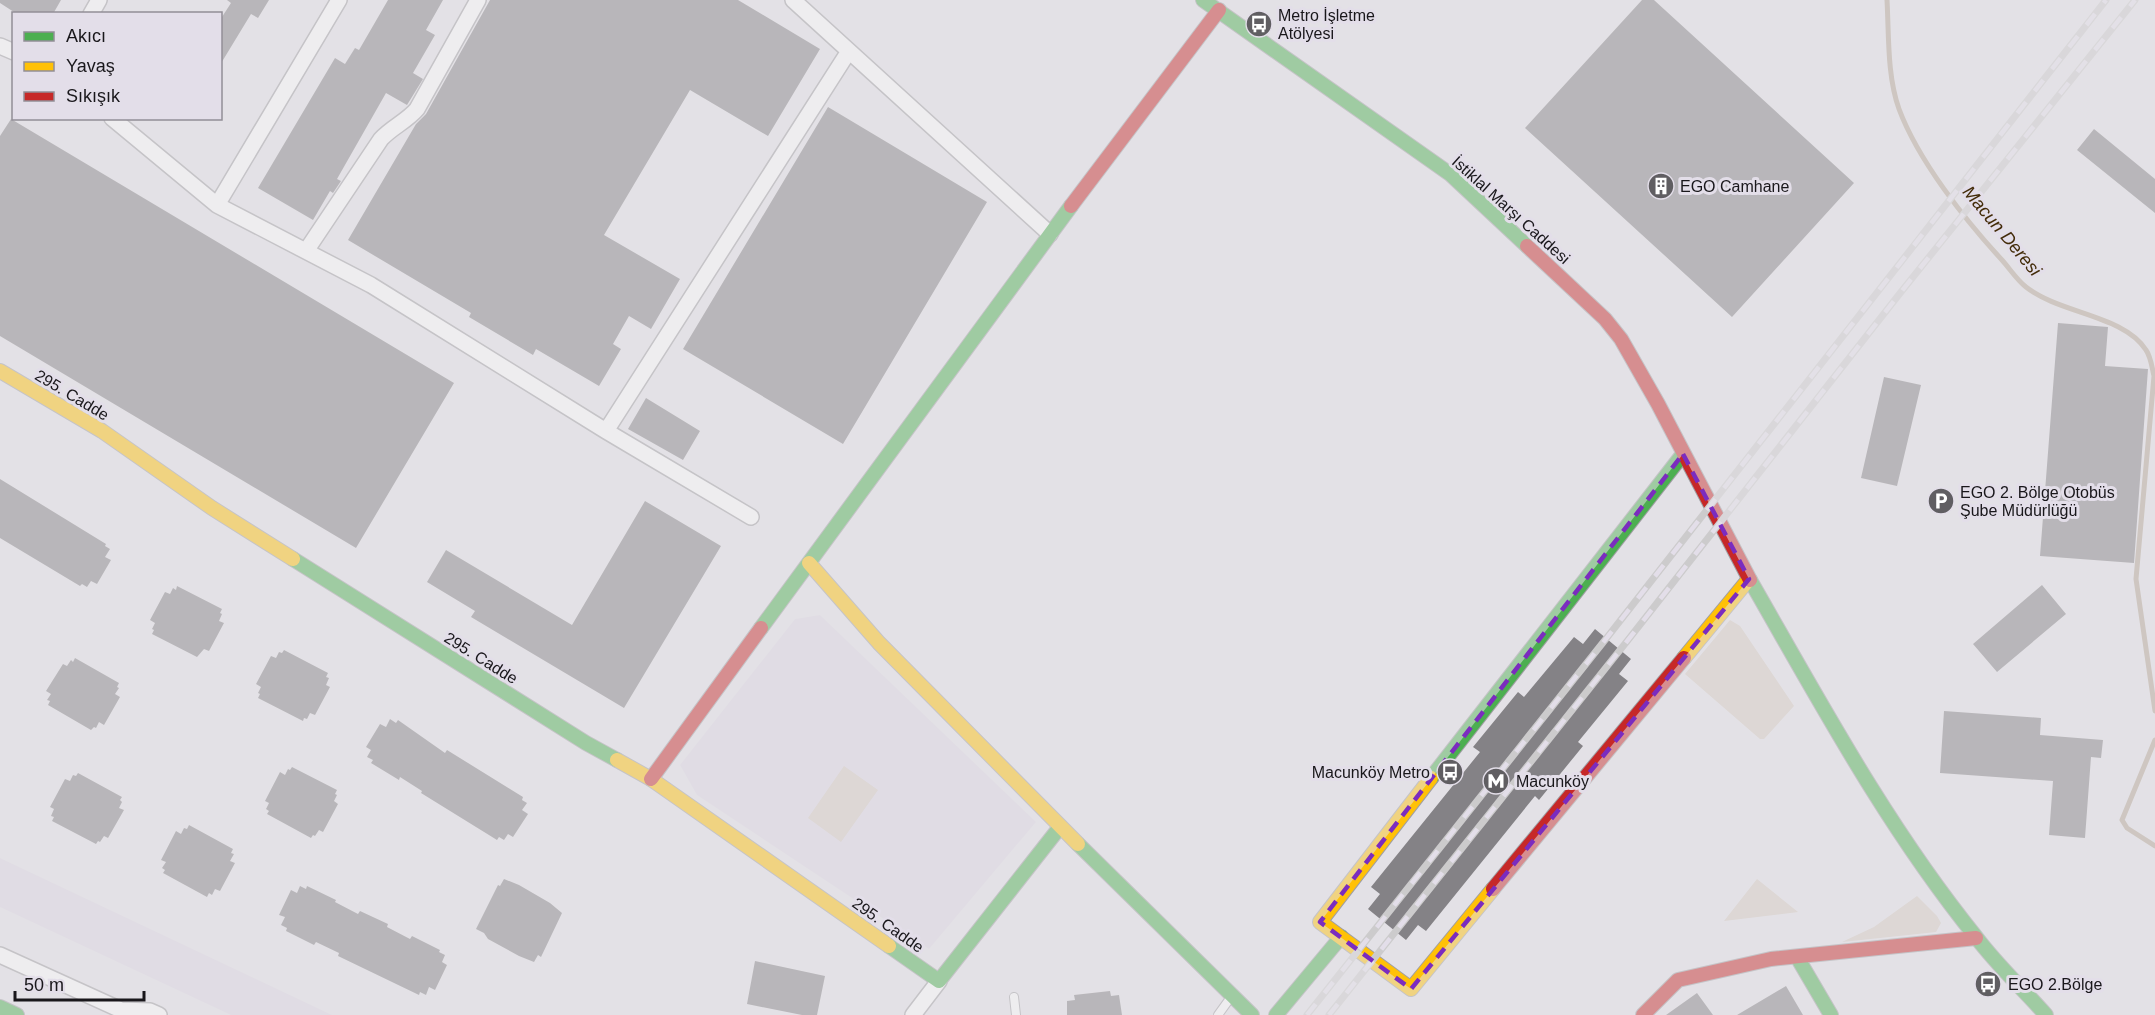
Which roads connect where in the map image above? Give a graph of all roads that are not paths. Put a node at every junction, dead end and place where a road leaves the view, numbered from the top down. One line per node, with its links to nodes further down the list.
1 (339, 0): 8 (street)
2 (478, 0): 10 (street)
3 (794, 0): 6 (street)
4 (1203, 0): 5 (street, İstiklal Marşı Caddesi)
5 (1219, 10): 9 (street); 13 (street, İstiklal Marşı Caddesi)
6 (849, 51): 9 (street); 12 (street)
7 (114, 120): 8 (street)
8 (217, 205): 10 (street)
9 (1050, 234): 15 (street)
10 (306, 251): 12 (street)
11 (0, 371): 17 (street, 295. Cadde)
12 (606, 431): 14 (street)
13 (1683, 454): 16 (street, İstiklal Marşı Caddesi); 19 (street)
14 (752, 517)
15 (809, 563): 17 (street); 18 (street)
16 (1749, 579): 19 (street); 20 (street, İstiklal Marşı Caddesi)
17 (651, 779): 23 (street, 295. Cadde)
18 (1060, 827): 23 (street); 24 (street)
19 (1341, 937): 33 (street)
20 (1976, 938): 22 (street); 36 (street, İstiklal Marşı Caddesi)
21 (0, 955): 28 (street)
22 (1797, 957): 34 (street); 35 (street)
23 (939, 981): 29 (street)
24 (1232, 996): 31 (lane); 32 (street)
25 (1014, 997): 30 (lane)
26 (0, 1007): 27 (street)
27 (17, 1015)
28 (159, 1015)
29 (914, 1015)
30 (1016, 1015)
31 (1218, 1015)
32 (1252, 1015)
33 (1276, 1015)
34 (1643, 1015)
35 (1831, 1015)
36 (2046, 1015)

